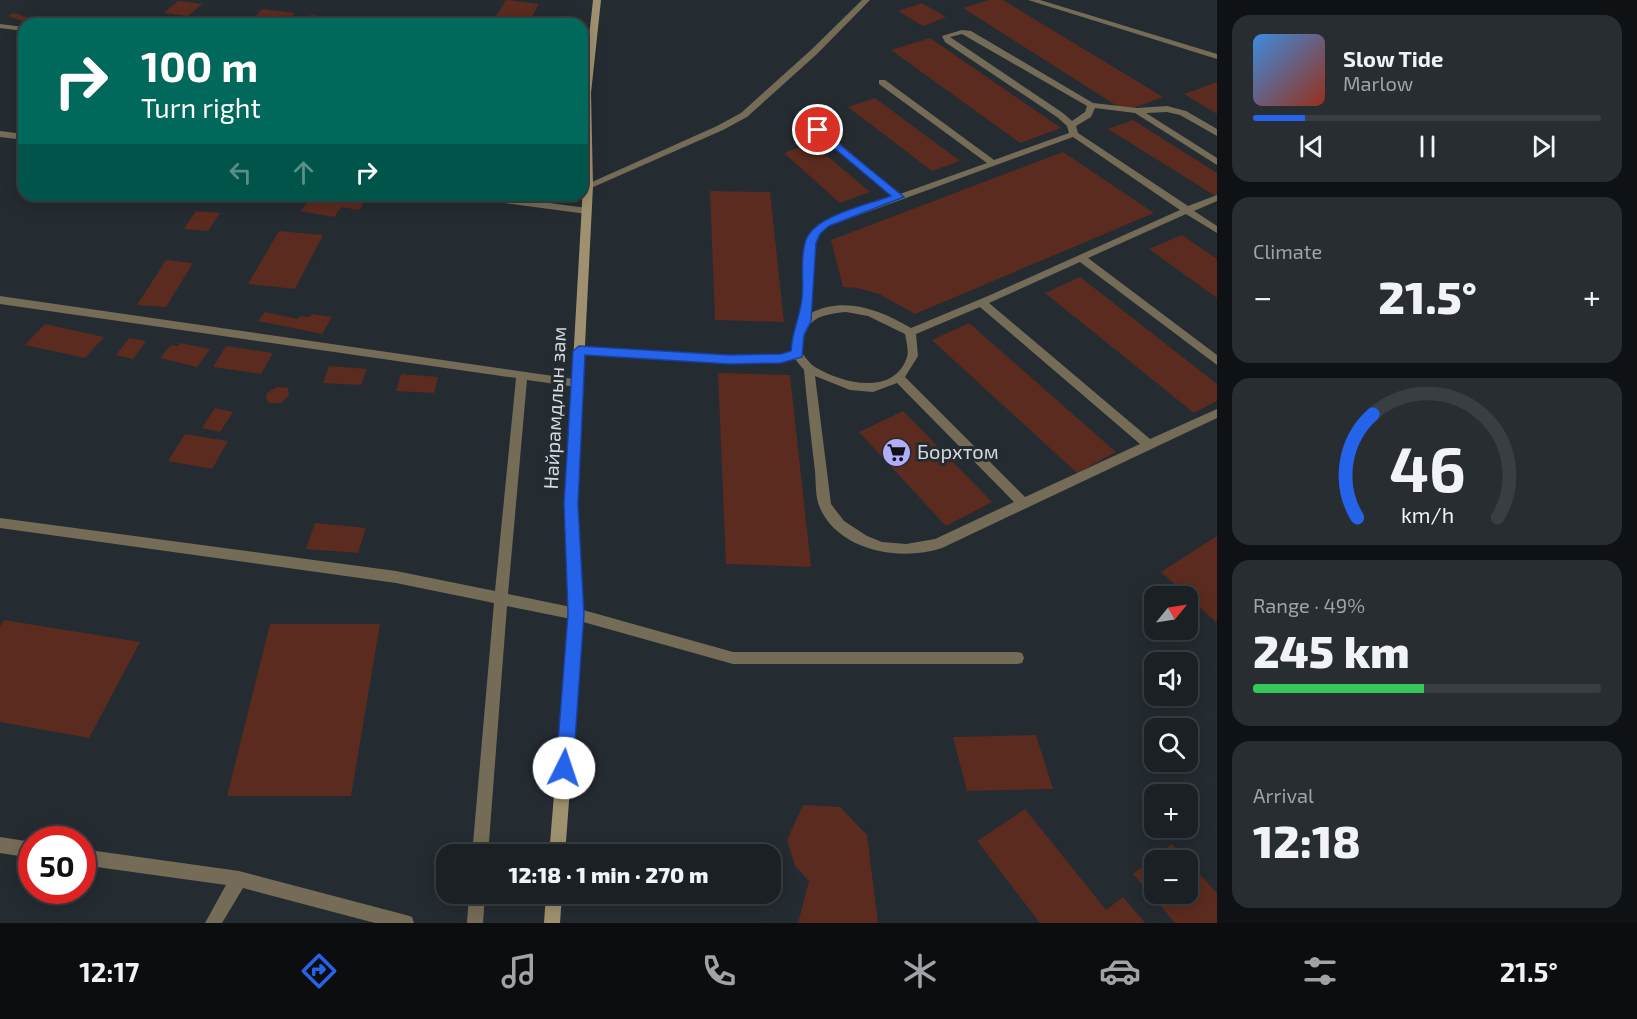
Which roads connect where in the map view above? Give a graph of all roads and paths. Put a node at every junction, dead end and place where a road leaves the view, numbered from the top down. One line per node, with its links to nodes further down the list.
1 (597, 0): 7 (main road, Найрамдлын зам)
2 (866, 0): 18 (street)
3 (1032, 0): 6 (street)
4 (0, 26): 5 (street)
5 (18, 28)
6 (1217, 57)
7 (588, 64)
8 (882, 82): 17 (street)
9 (1091, 105): 10 (street); 12 (street); 12 (street)
10 (1137, 111): 13 (street); 16 (street)
11 (818, 130): 19 (street)
12 (1073, 130): 17 (street); 24 (street)
13 (1217, 133)
14 (0, 134): 15 (street)
15 (18, 137)
16 (1217, 162)
17 (993, 163): 19 (street)
18 (588, 186)
19 (898, 197): 29 (street)
20 (1217, 198): 24 (street)
21 (515, 201): 23 (street)
22 (587, 201): 23 (main road, Найрамдлын зам)
23 (587, 210): 31 (main road, Найрамдлын зам)
24 (1187, 210): 25 (street); 26 (street)
25 (1217, 230)
26 (1080, 257): 28 (street); 33 (street)
27 (0, 300): 35 (street)
28 (981, 302): 30 (street); 39 (street)
29 (805, 321): 30 (street); 32 (street)
30 (910, 332): 36 (street)
31 (579, 351): 32 (street); 37 (main road, Найрамдлын зам)
32 (797, 354): 34 (street)
33 (1217, 361)
34 (810, 369): 36 (street); 40 (street)
35 (522, 375): 37 (street); 42 (street)
36 (898, 378): 40 (street)
37 (577, 383): 43 (main road, Найрамдлын зам)
38 (1217, 413): 39 (street)
39 (1149, 445): 40 (street)
40 (1023, 504)
41 (0, 523): 42 (street)
42 (501, 599): 43 (street); 45 (street)
43 (576, 614): 44 (street); 46 (main road, Найрамдлын зам)
44 (1017, 658)
45 (481, 844)
46 (558, 844)
47 (2, 849): 48 (street)
48 (18, 850)
49 (96, 859): 50 (street)
50 (239, 879): 53 (street); 54 (street)
51 (476, 904): 55 (street)
52 (553, 904): 56 (main road)
53 (213, 923)
54 (406, 923)
55 (475, 923)
56 (552, 923)

